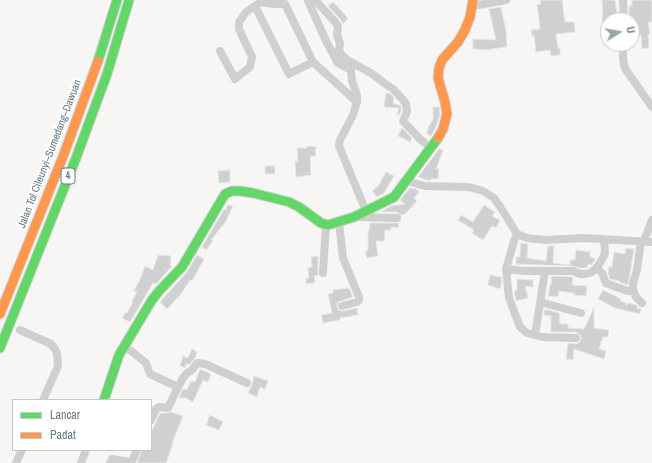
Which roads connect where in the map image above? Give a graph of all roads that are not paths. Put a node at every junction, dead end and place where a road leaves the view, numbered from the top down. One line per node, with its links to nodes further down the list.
1 (117, 0): 34 (main road, Jalan Tol Cileunyi–Sumedang–Dawuan / 4)
2 (129, 0): 39 (main road, 4)
3 (311, 0): 12 (street); 14 (street)
4 (506, 0): 6 (street)
5 (623, 0): 8 (street)
6 (473, 3): 14 (main road)
7 (255, 6): 9 (street); 11 (street); 11 (street)
8 (624, 12)
9 (220, 51)
10 (623, 52): 13 (street)
11 (313, 62): 12 (street)
12 (357, 102): 16 (street)
13 (652, 107)
14 (431, 148): 15 (main road)
15 (407, 181): 16 (main road); 22 (street)
16 (366, 211): 17 (main road)
17 (354, 217): 18 (street); 20 (main road)
18 (397, 218)
19 (652, 220): 24 (street)
20 (339, 222): 21 (main road); 32 (street)
21 (326, 224): 28 (street); 38 (main road)
22 (517, 234): 23 (street); 26 (street)
23 (604, 239): 24 (street); 25 (street)
24 (646, 242): 29 (street)
25 (596, 268): 27 (street); 29 (street)
26 (506, 269): 27 (street); 36 (street)
27 (545, 271): 30 (street)
28 (323, 273)
29 (633, 290): 31 (street)
30 (540, 302): 33 (street); 36 (street)
31 (642, 303)
32 (342, 306)
33 (581, 313)
34 (0, 314)
35 (20, 330): 42 (street)
36 (535, 335): 37 (street)
37 (576, 338)
38 (124, 346): 41 (street); 43 (main road)
39 (0, 348)
40 (247, 384): 41 (street)
41 (178, 387): 44 (street)
42 (43, 399)
43 (104, 399)
44 (152, 418)
45 (22, 451): 48 (street)
46 (86, 451): 49 (street)
47 (137, 451): 50 (street)
48 (16, 463)
49 (81, 463)
50 (110, 463)

